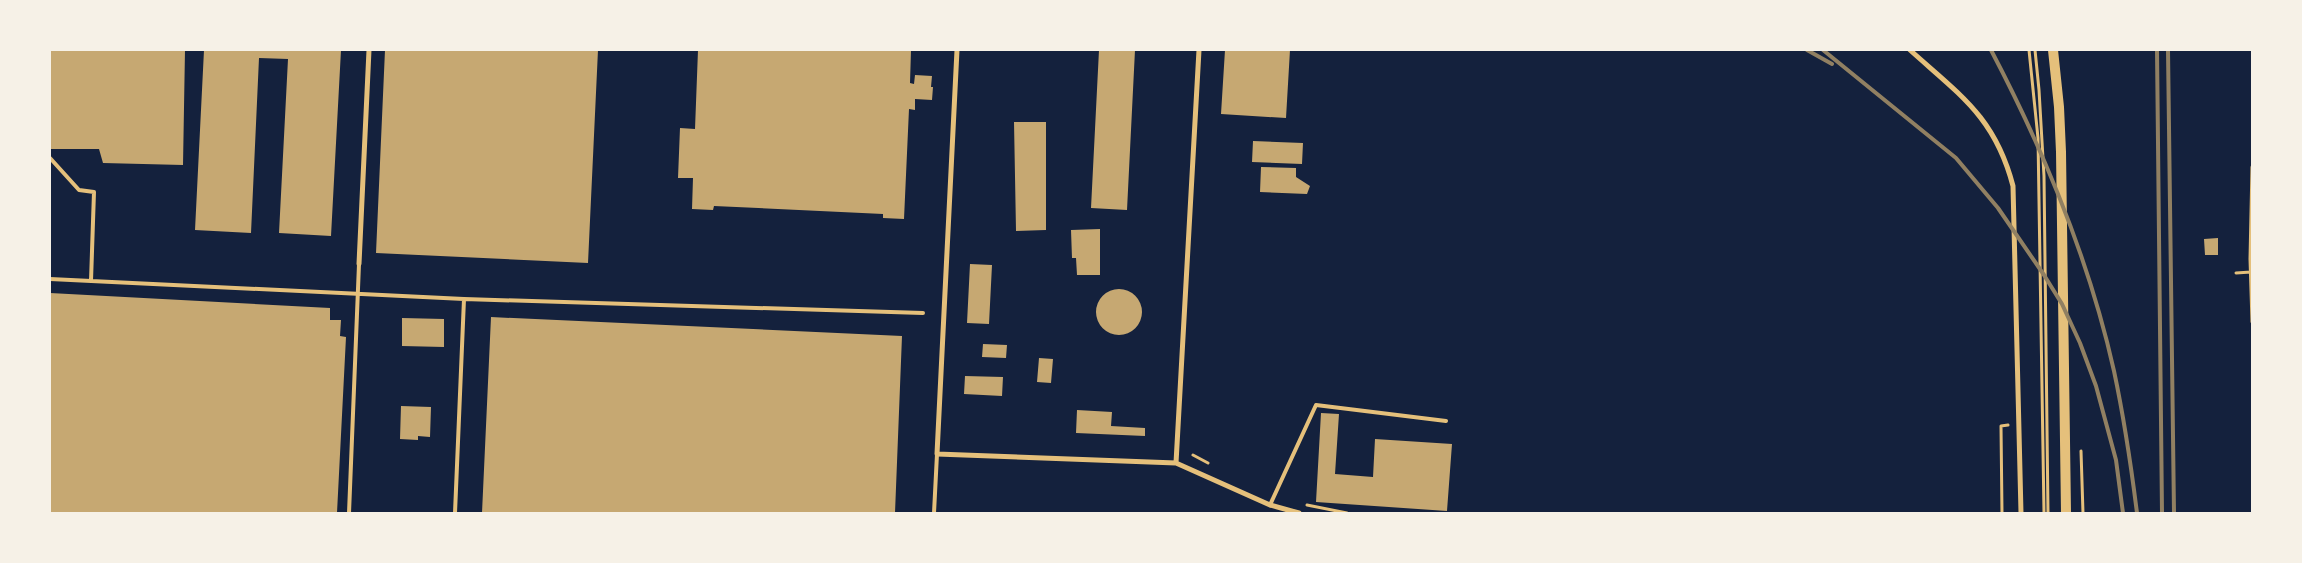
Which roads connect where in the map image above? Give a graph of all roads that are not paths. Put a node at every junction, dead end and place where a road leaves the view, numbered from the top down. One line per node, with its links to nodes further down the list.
1 (369, 50): 7 (street)
2 (957, 50): 14 (street)
3 (1199, 50): 15 (street)
4 (1910, 50): 21 (street)
5 (2053, 50): 22 (main road)
6 (50, 158): 9 (lane)
7 (359, 264): 10 (lane)
8 (50, 279): 9 (lane)
9 (91, 281): 10 (lane)
10 (357, 294): 11 (lane); 17 (lane)
11 (464, 299): 12 (lane); 18 (lane)
12 (924, 314)
13 (1446, 421): 16 (lane)
14 (937, 454): 15 (street); 19 (lane)
15 (1176, 463): 16 (street)
16 (1270, 505): 20 (street)
17 (349, 513)
18 (455, 513)
19 (934, 513)
20 (1299, 513)
21 (2021, 513)
22 (2066, 513)

